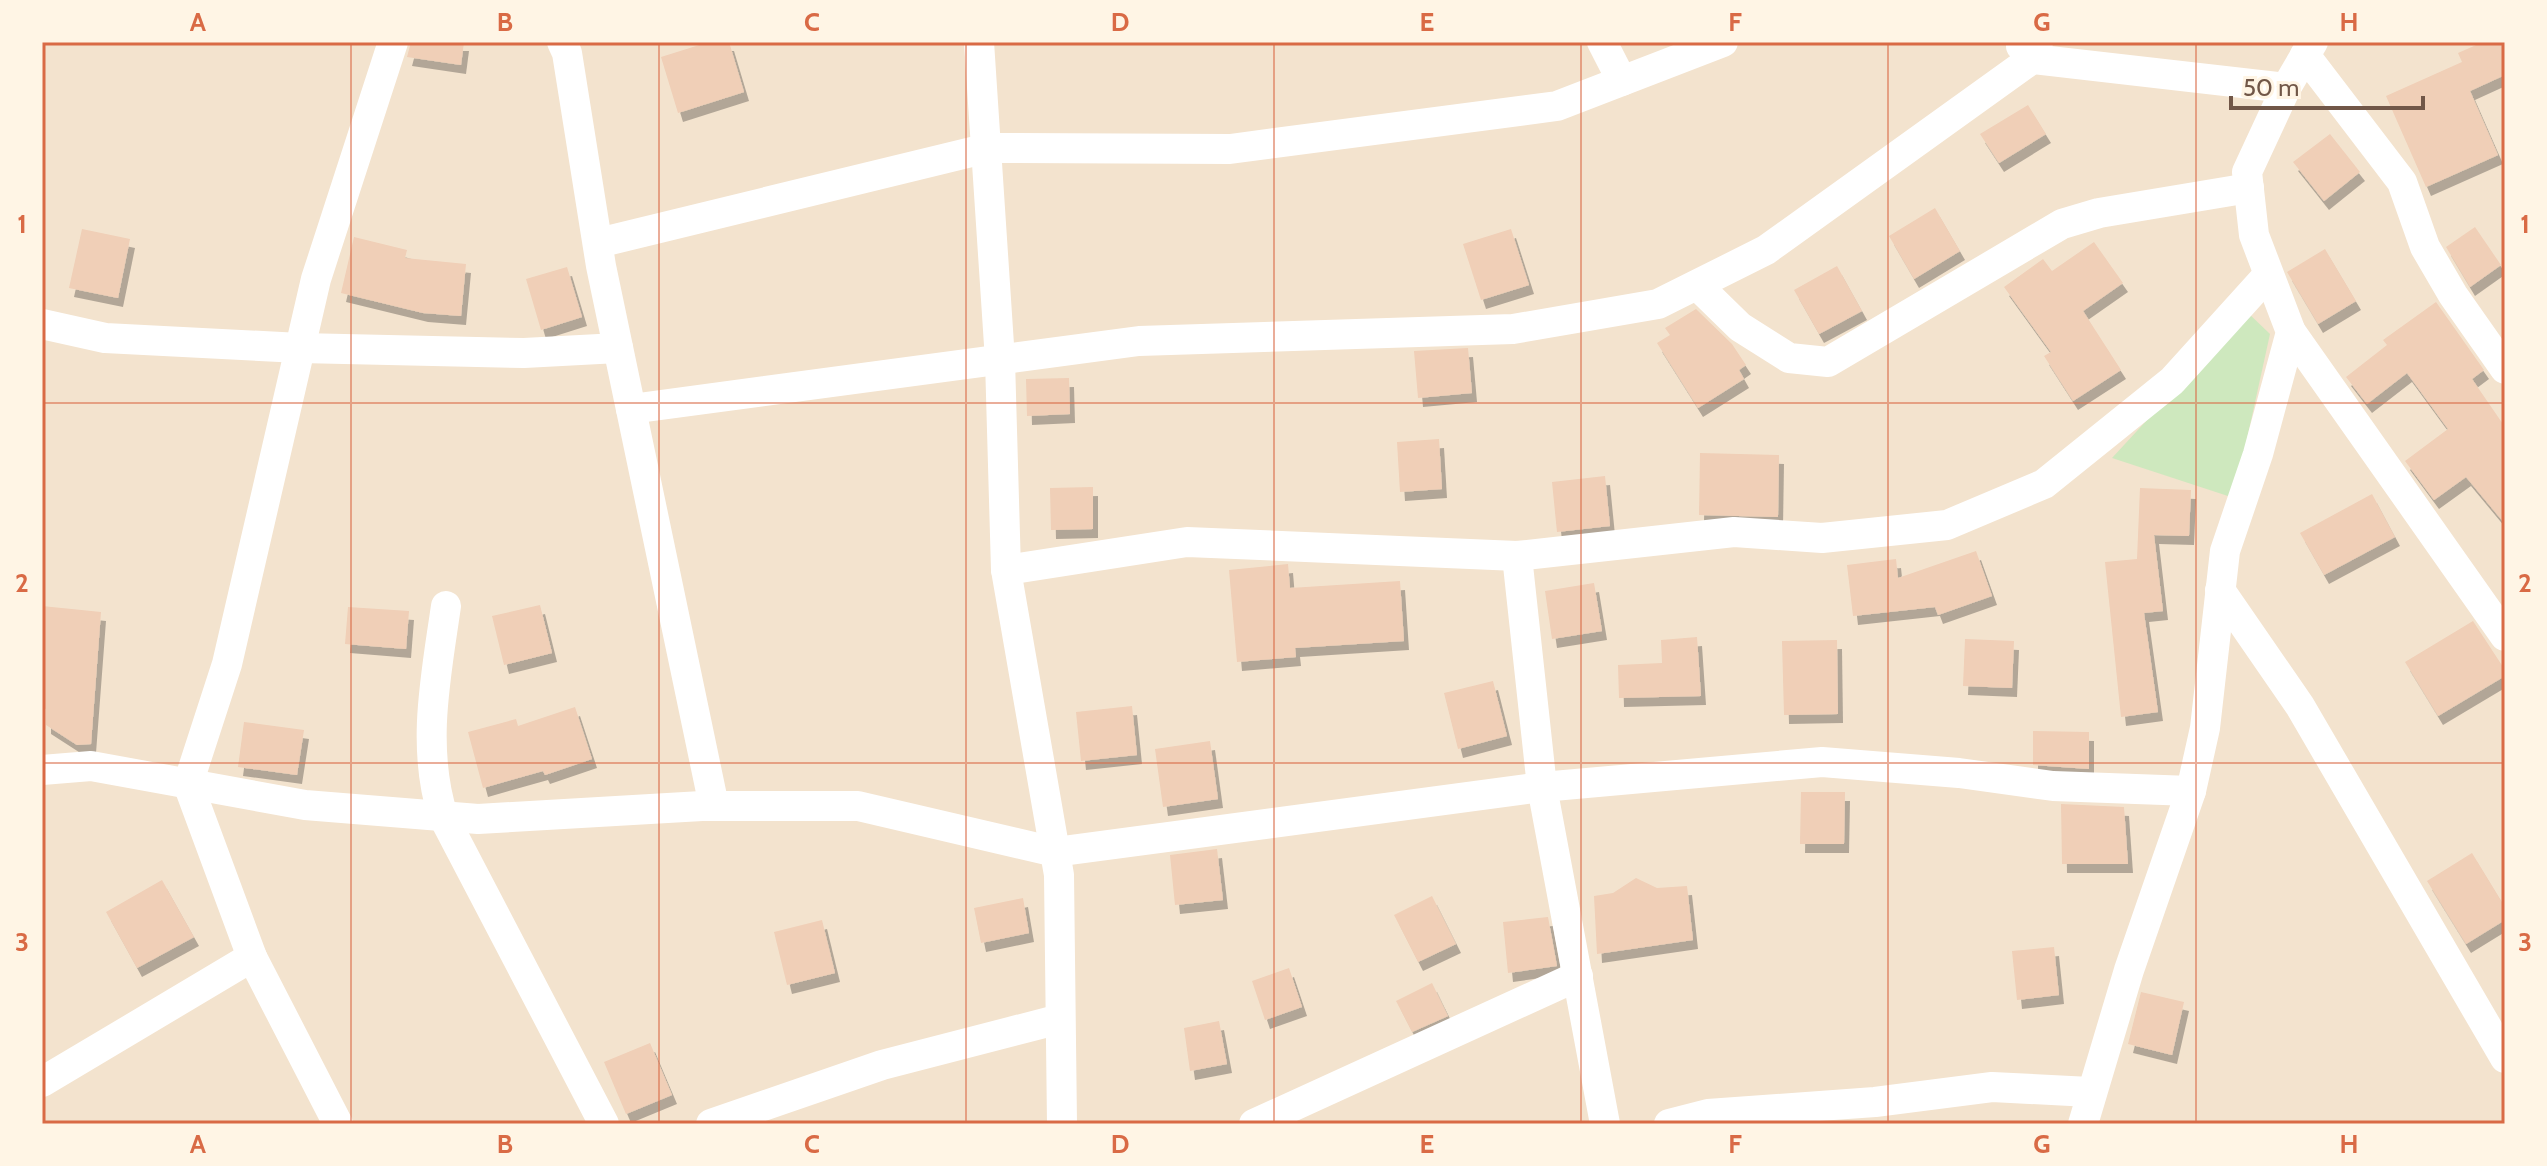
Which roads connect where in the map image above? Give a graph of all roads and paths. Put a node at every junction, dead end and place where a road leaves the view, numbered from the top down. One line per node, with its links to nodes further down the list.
1 (393, 42): 17 (street)
2 (562, 42): 12 (street)
3 (979, 42): 10 (street)
4 (1602, 42): 8 (street)
5 (1723, 42): 8 (street)
6 (2029, 48): 9 (street); 14 (street)
7 (2309, 49): 9 (street); 20 (street)
8 (1622, 81): 10 (street)
9 (2286, 88): 11 (street)
10 (988, 148): 12 (street); 19 (street)
11 (2249, 188): 13 (street); 14 (street)
12 (598, 243): 18 (street)
13 (2267, 276): 16 (street); 22 (street)
14 (1697, 285): 19 (street)
15 (42, 324): 17 (street)
16 (2291, 332): 24 (street); 26 (street)
17 (300, 348): 18 (street); 28 (street)
18 (618, 348): 21 (street)
19 (1000, 360): 21 (street); 23 (street)
20 (2505, 369)
21 (631, 409): 31 (street)
22 (1517, 556): 23 (street); 29 (street)
23 (1006, 570): 33 (street)
24 (2220, 590): 30 (street); 37 (street)
25 (446, 606): 32 (street)
26 (2505, 636)
27 (42, 770): 28 (street)
28 (188, 784): 32 (street); 34 (street)
29 (1542, 787): 30 (street); 33 (street); 35 (street)
30 (2191, 791): 39 (street)
31 (714, 806): 32 (street); 33 (street)
32 (443, 816): 41 (street)
33 (1055, 852): 36 (street)
34 (252, 957): 38 (street); 40 (street)
35 (1578, 976): 44 (street); 45 (street)
36 (1060, 1019): 42 (street); 43 (street)
37 (2505, 1058)
38 (42, 1082)
39 (2090, 1092): 46 (street); 47 (street)
40 (338, 1124)
41 (604, 1124)
42 (711, 1124)
43 (1062, 1124)
44 (1254, 1124)
45 (1605, 1124)
46 (1669, 1124)
47 (2083, 1124)

